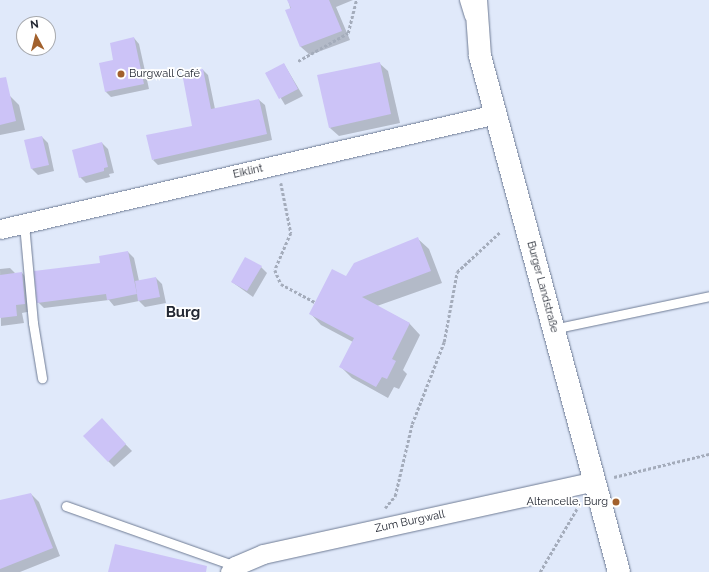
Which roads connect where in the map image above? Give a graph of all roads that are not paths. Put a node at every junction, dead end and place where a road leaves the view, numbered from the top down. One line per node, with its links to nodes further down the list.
1 (464, 0): 3 (lane)
2 (476, 0): 3 (street, Burger Landstraße)
3 (480, 56): 4 (street, Burger Landstraße)
4 (496, 114): 5 (street, Eiklint); 8 (street, Burger Landstraße)
5 (24, 224): 6 (street, Eiklint); 9 (lane)
6 (0, 229)
7 (709, 296): 8 (lane)
8 (553, 329): 10 (street, Burger Landstraße)
9 (42, 378)
10 (594, 481): 12 (street, Zum Burgwall); 13 (street, Burger Landstraße)
11 (66, 506): 12 (lane)
12 (232, 569)
13 (619, 572)

